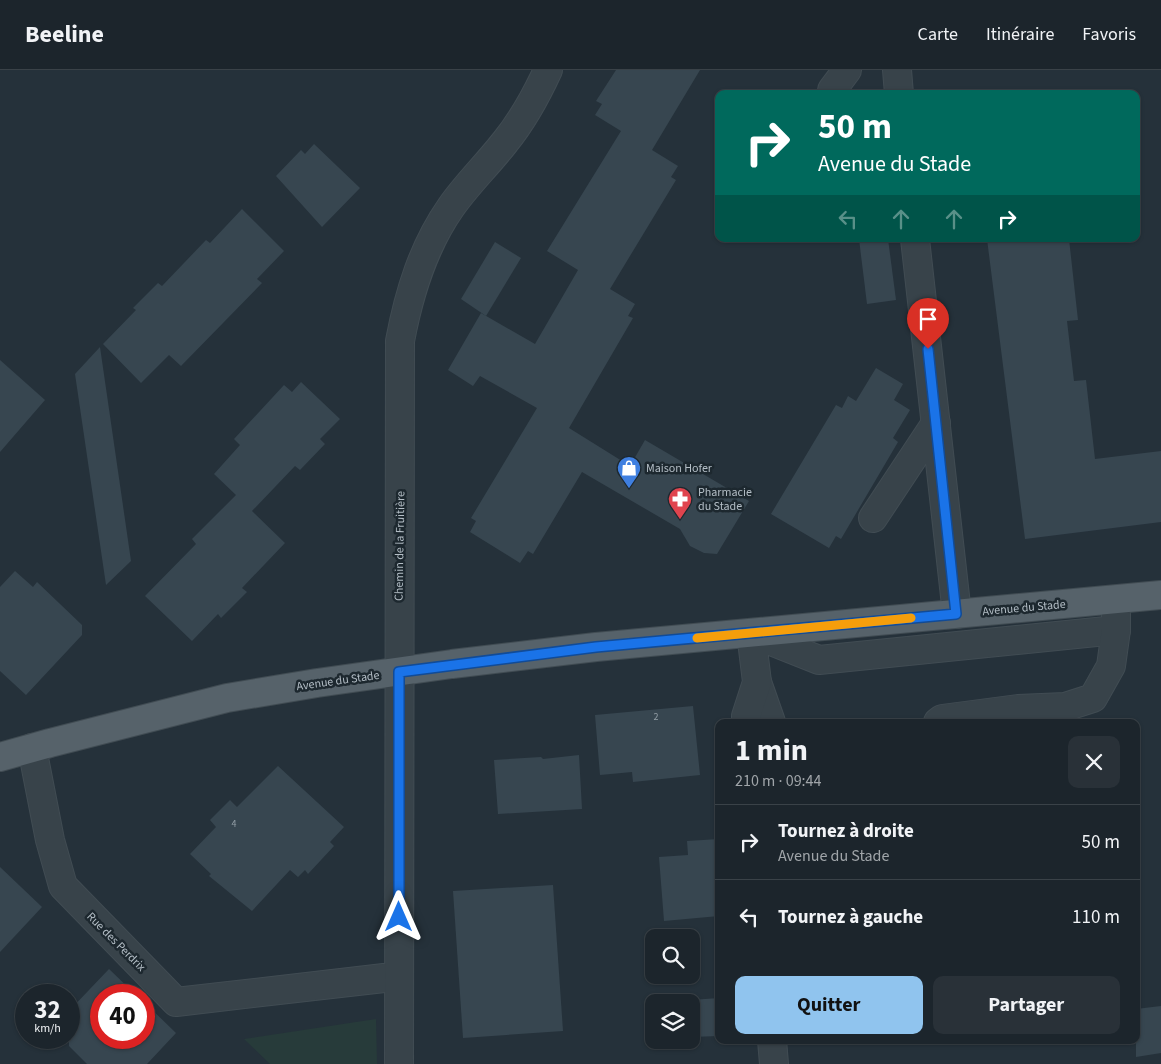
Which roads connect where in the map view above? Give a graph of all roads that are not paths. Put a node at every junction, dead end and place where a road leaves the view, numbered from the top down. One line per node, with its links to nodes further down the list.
1 (548, 70): 12 (street, Chemin de la Fruitière)
2 (897, 70): 3 (street)
3 (899, 90)
4 (915, 242): 5 (street)
5 (936, 423): 6 (street); 9 (street)
6 (872, 518)
7 (1161, 595): 8 (main road, Avenue du Stade)
8 (1116, 599): 9 (main road, Avenue du Stade); 10 (street)
9 (956, 614): 11 (main road, Avenue du Stade)
10 (1116, 630): 11 (street); 16 (street)
11 (751, 633): 12 (main road, Avenue du Stade); 13 (street)
12 (399, 672): 17 (main road, Avenue du Stade); 19 (street, Chemin de la Fruitière)
13 (757, 682): 14 (street); 15 (street)
14 (746, 719)
15 (771, 719)
16 (942, 719)
17 (32, 748): 18 (main road, Avenue du Stade); 19 (street, Rue des Perdrix)
18 (0, 757)
19 (399, 978): 21 (street, Chemin de la Fruitière)
20 (772, 1044): 22 (street)
21 (399, 1064)
22 (774, 1064)

